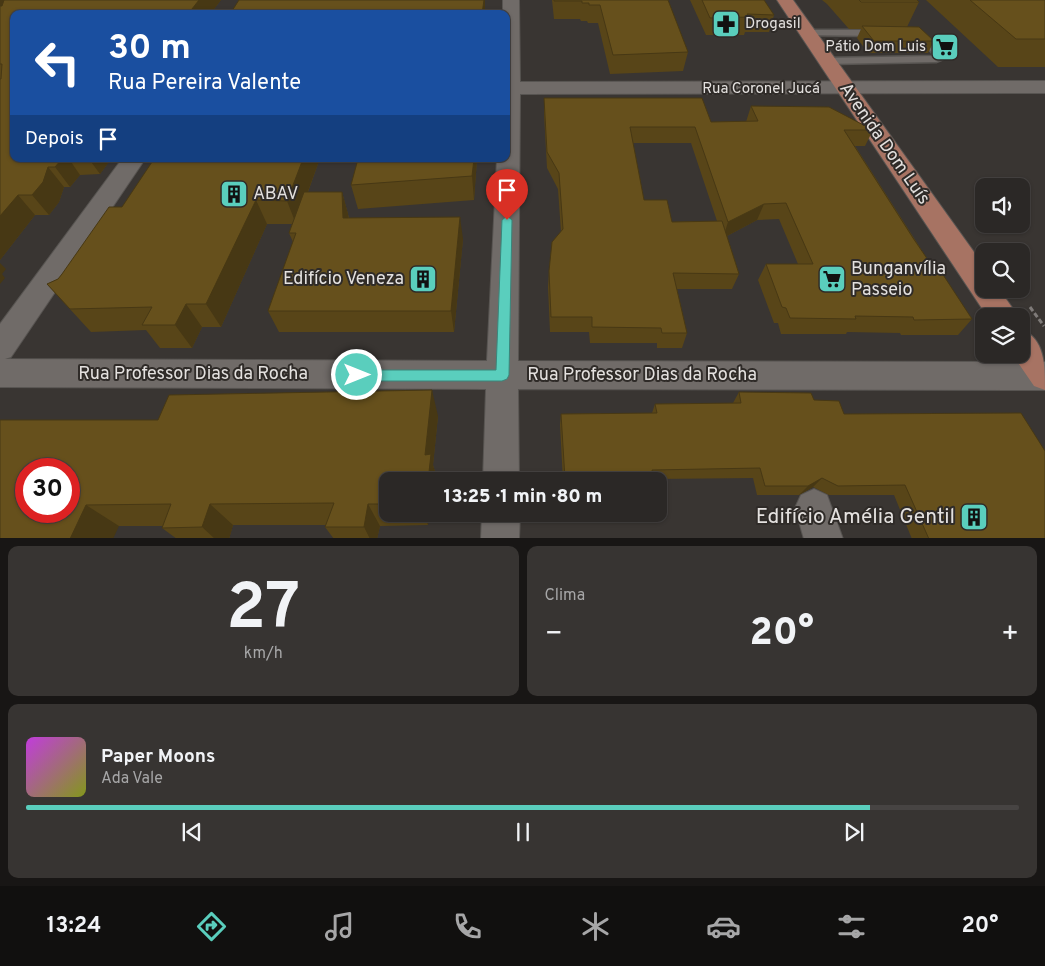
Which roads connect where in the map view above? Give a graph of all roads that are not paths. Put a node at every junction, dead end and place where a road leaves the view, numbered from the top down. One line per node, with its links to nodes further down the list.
1 (511, 0): 3 (street)
2 (785, 0): 4 (main road, Avenida Dom Luís)
3 (510, 29)
4 (807, 33): 5 (lane); 7 (main road, Avenida Dom Luís)
5 (886, 33)
6 (906, 33): 7 (lane)
7 (826, 61): 10 (main road, Avenida Dom Luís)
8 (1045, 87): 10 (street, Rua Coronel Jucá)
9 (510, 88): 10 (street, Rua Coronel Jucá)
10 (846, 89): 13 (main road, Avenida Dom Luís)
11 (132, 162): 14 (street)
12 (506, 162): 17 (street)
13 (975, 275)
14 (0, 348)
15 (1030, 355): 18 (main road)
16 (0, 373): 17 (street, Rua Professor Dias da Rocha)
17 (502, 375): 18 (street, Rua Professor Dias da Rocha); 19 (street)
18 (1045, 376)
19 (501, 472)
20 (501, 522): 21 (street)
21 (500, 538)

